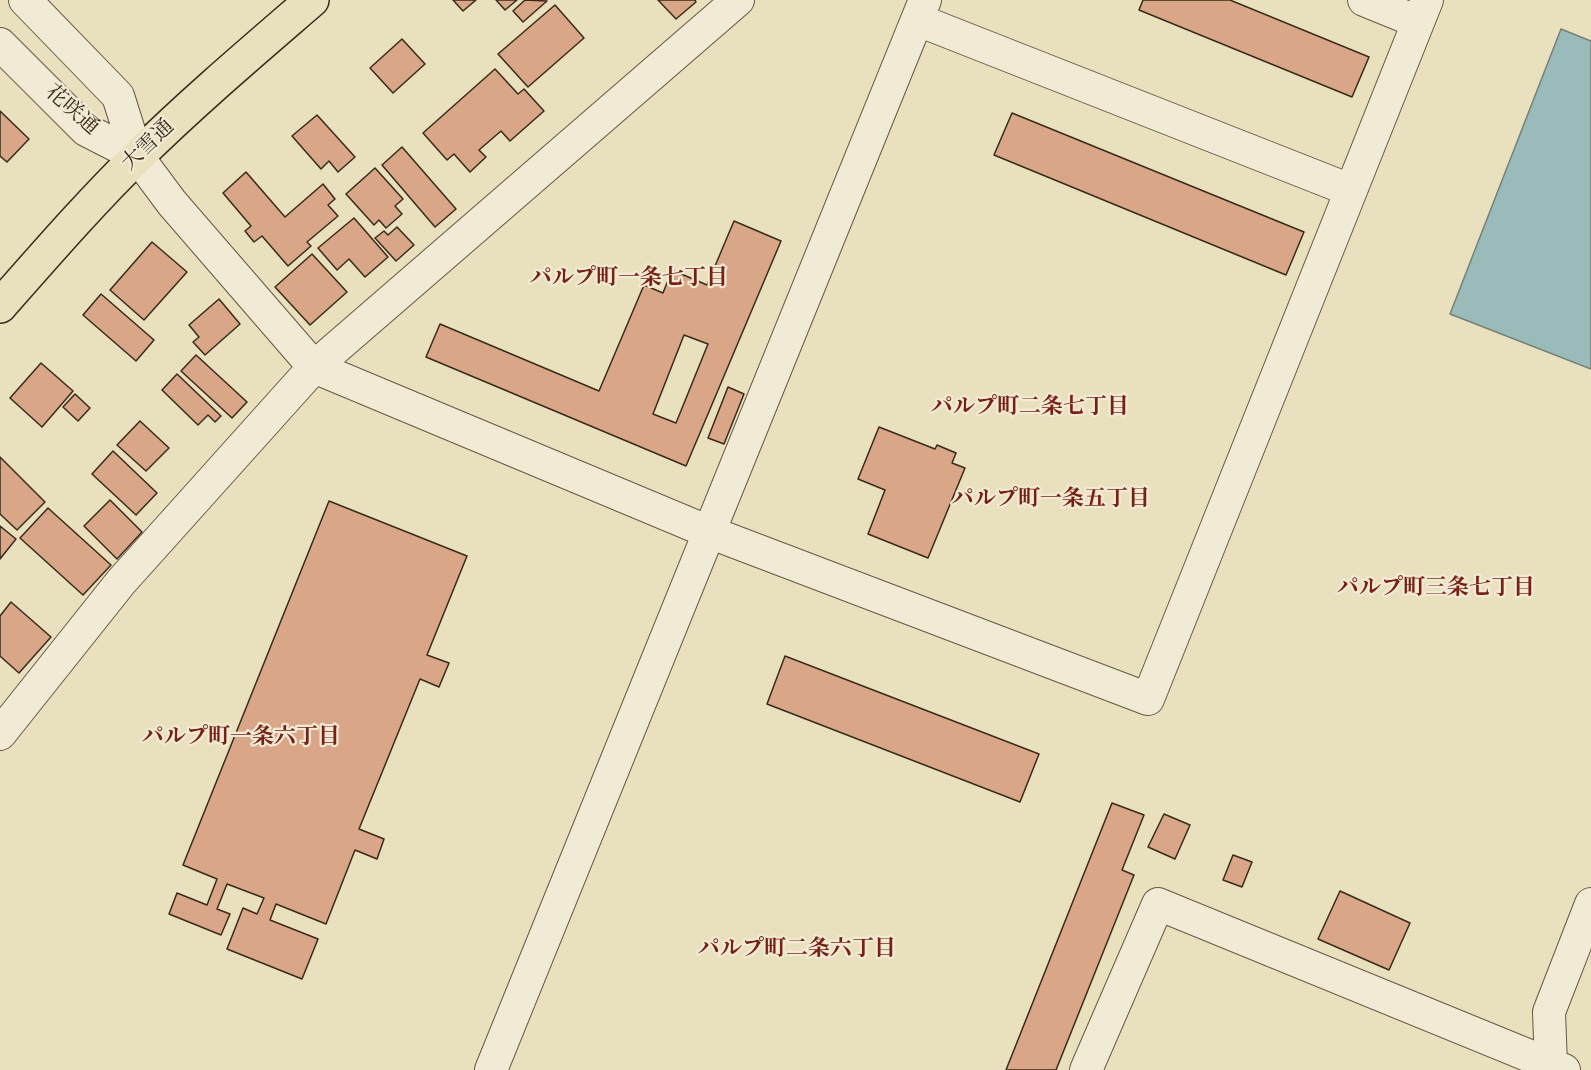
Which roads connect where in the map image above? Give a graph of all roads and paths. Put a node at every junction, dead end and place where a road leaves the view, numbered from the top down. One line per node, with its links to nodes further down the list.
1 (25, 0): 8 (street, 花咲通)
2 (312, 0): 8 (highway, 大雪通)
3 (738, 0): 11 (street)
4 (1364, 0): 6 (street)
5 (922, 10): 9 (street); 12 (street)
6 (1423, 11): 9 (street)
7 (0, 44): 8 (street, 花咲通)
8 (137, 156): 10 (highway, 大雪通); 11 (street)
9 (1350, 190): 12 (street)
10 (0, 306)
11 (314, 367): 12 (street); 13 (street)
12 (708, 532): 16 (street)
13 (0, 734)
14 (1591, 904): 15 (street)
15 (1555, 1068): 17 (street)
16 (491, 1070)
17 (1086, 1070)

